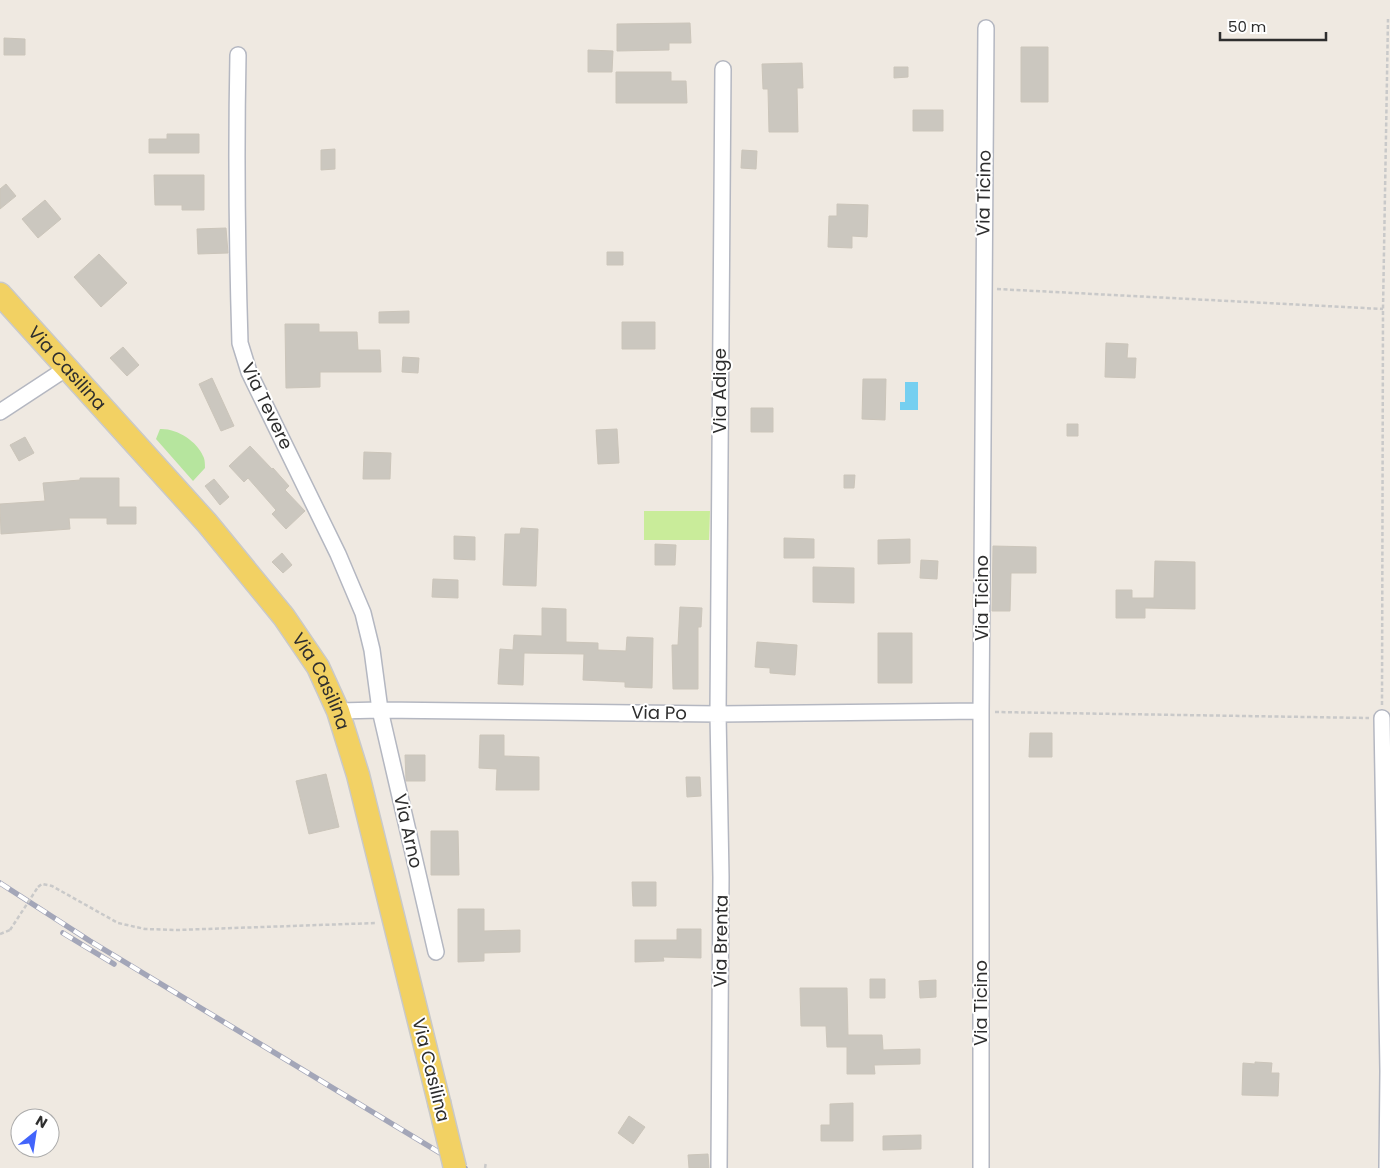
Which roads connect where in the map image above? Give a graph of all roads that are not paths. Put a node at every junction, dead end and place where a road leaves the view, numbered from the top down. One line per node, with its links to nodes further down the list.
1 (986, 28): 9 (street, Via Ticino)
2 (238, 55): 7 (street, Via Tevere)
3 (723, 69): 10 (street, Via Adige)
4 (0, 294): 5 (main road, Via Casilina)
5 (67, 368): 6 (street); 8 (main road, Via Casilina)
6 (4, 404)
7 (380, 710): 8 (street, Via Po); 10 (street, Via Po); 12 (street, Via Arno)
8 (338, 711): 13 (main road, Via Casilina, bridge)
9 (981, 711): 10 (street, Via Po); 15 (street, Via Ticino)
10 (718, 714): 14 (street, Via Brenta)
11 (1382, 718): 16 (street)
12 (436, 952)
13 (455, 1168)
14 (718, 1168)
15 (981, 1168)
16 (1387, 1168)

